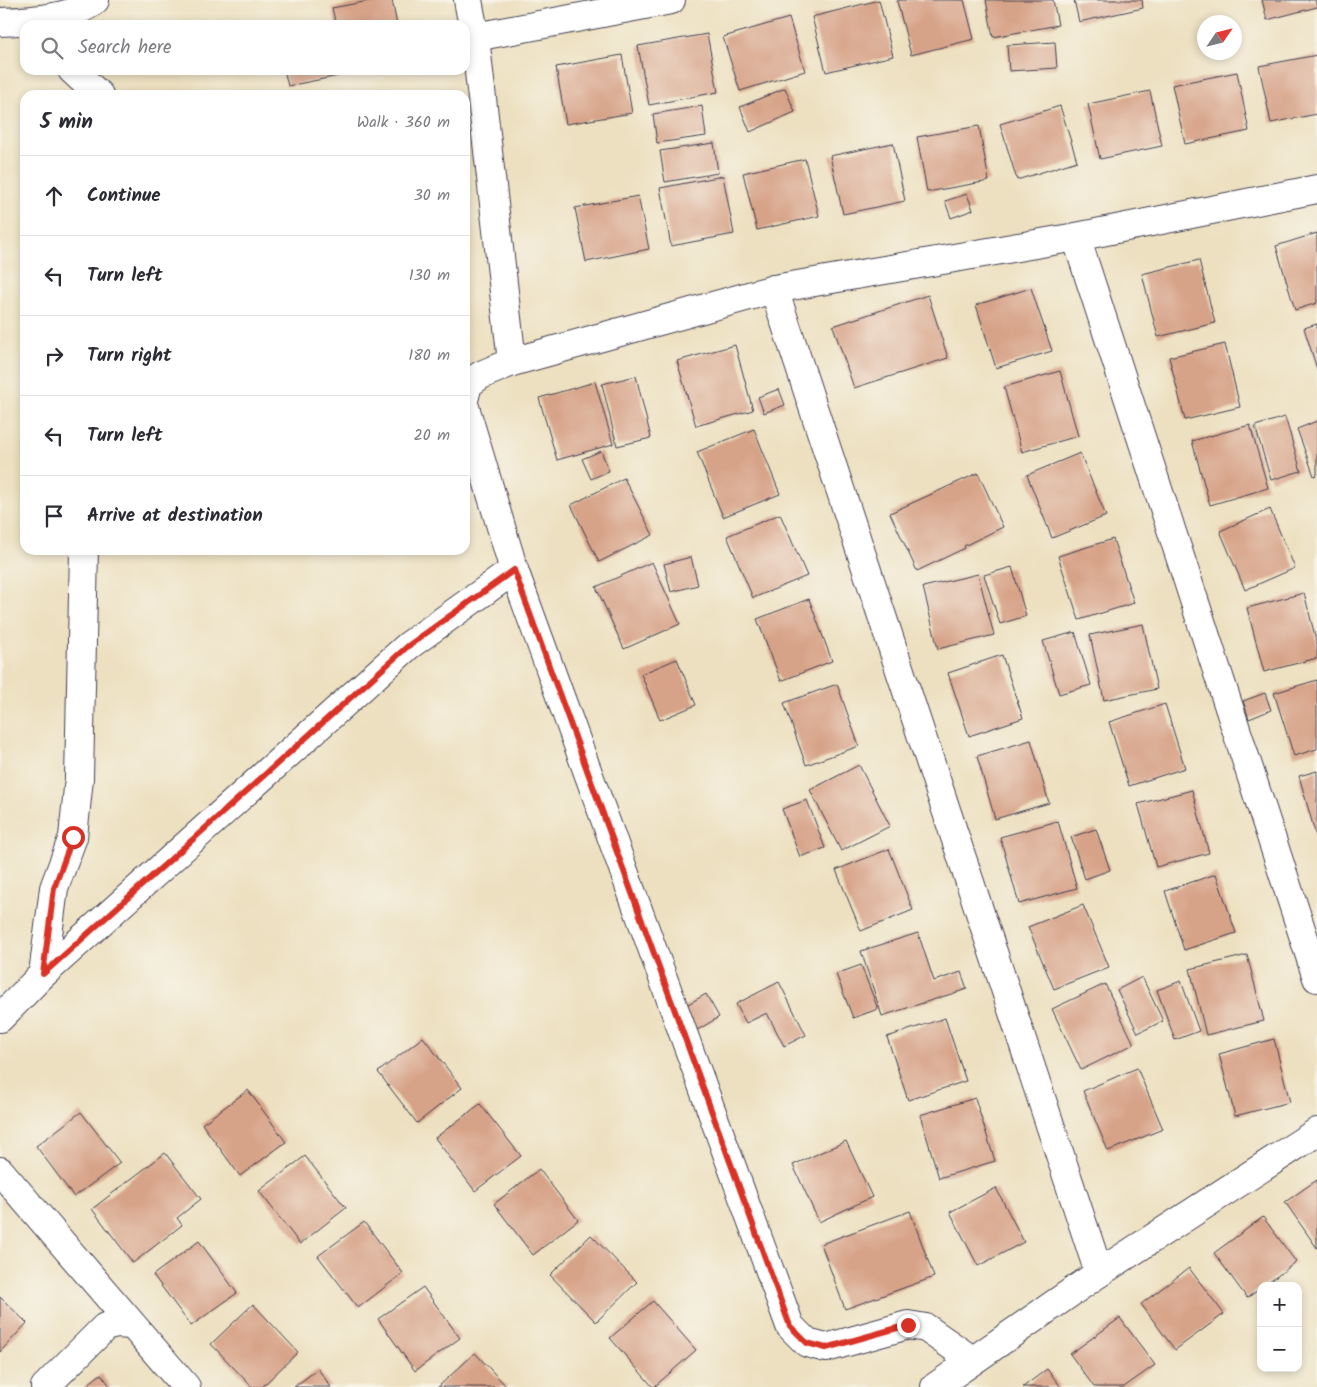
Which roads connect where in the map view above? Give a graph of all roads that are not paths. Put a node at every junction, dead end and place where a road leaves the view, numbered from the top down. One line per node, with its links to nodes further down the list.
1 (95, 0): 4 (street)
2 (468, 0): 5 (street)
3 (671, 0): 5 (street)
4 (35, 20)
5 (475, 37): 8 (street)
6 (76, 80): 7 (street)
7 (91, 90)
8 (474, 110): 12 (street)
9 (1317, 189): 10 (street)
10 (1076, 238): 11 (street); 18 (street)
11 (774, 289): 12 (street); 22 (street)
12 (512, 362): 13 (street)
13 (470, 383)
14 (470, 424): 16 (street)
15 (84, 555): 17 (street)
16 (514, 570): 17 (street); 24 (street)
17 (43, 974): 19 (street)
18 (1317, 978)
19 (0, 1018)
20 (1317, 1132): 22 (street)
21 (0, 1171): 23 (street)
22 (1099, 1273): 24 (street)
23 (132, 1325): 25 (street); 26 (street)
24 (972, 1360): 27 (street)
25 (45, 1387)
26 (186, 1387)
27 (935, 1387)

